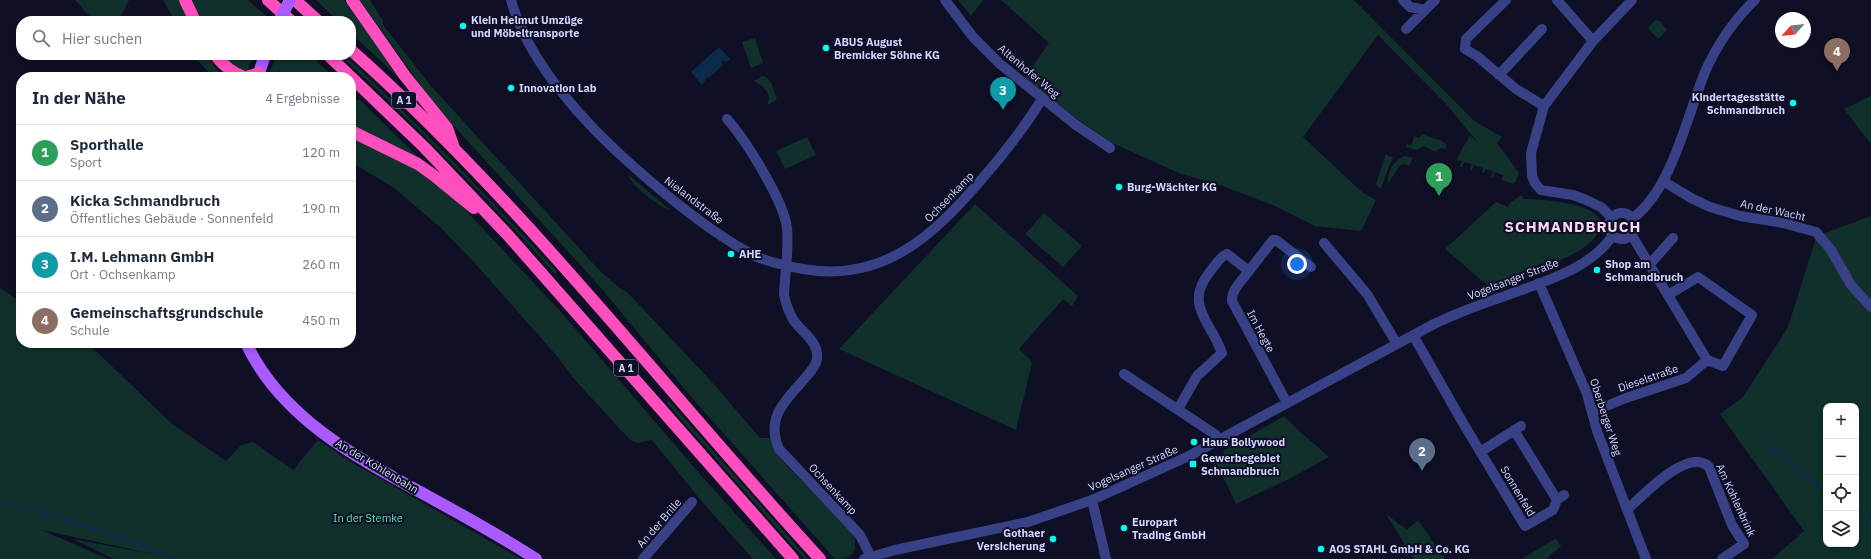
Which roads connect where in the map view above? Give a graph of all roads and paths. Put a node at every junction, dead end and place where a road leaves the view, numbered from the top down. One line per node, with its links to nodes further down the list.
1 (185, 0): 15 (highway)
2 (268, 0): 17 (highway)
3 (290, 0): 16 (main road, bridge)
4 (295, 0): 18 (highway)
5 (352, 0): 38 (highway)
6 (511, 0): 48 (street, Nielandstraße)
7 (945, 0): 33 (street, Altenhofer Weg)
8 (1403, 0): 14 (street)
9 (1435, 0): 14 (street)
10 (1506, 0): 31 (street)
11 (1557, 0): 21 (street)
12 (1632, 0): 21 (street)
13 (1755, 0): 39 (street)
14 (1425, 10): 19 (street)
15 (193, 16)
16 (282, 16)
17 (286, 16)
18 (313, 16)
19 (1406, 29)
20 (1542, 29): 31 (street)
21 (1594, 41): 34 (street)
22 (356, 55): 38 (highway, A 1)
23 (213, 60): 27 (highway)
24 (219, 60): 28 (highway)
25 (263, 60): 29 (main road)
26 (333, 60): 30 (highway, A 1)
27 (223, 72)
28 (233, 72)
29 (256, 72)
30 (346, 72)
31 (1499, 75): 34 (street)
32 (356, 82): 42 (highway, A 1)
33 (1042, 99): 37 (street, Altenhofer Weg); 48 (street, Ochsenkamp)
34 (1544, 106): 40 (street)
35 (727, 119): 48 (street)
36 (356, 133): 42 (highway)
37 (1110, 148)
38 (455, 151): 71 (highway, A 1)
39 (1663, 181): 41 (street); 53 (street, An der Wacht)
40 (1612, 218): 41 (street); 43 (street)
41 (1633, 218): 44 (street)
42 (506, 233): 70 (highway, A 1)
43 (1613, 235): 44 (street); 51 (street, Vogelsanger Straße)
44 (1630, 236): 47 (street)
45 (1673, 238): 47 (street)
46 (1324, 242): 55 (street)
47 (1650, 264): 52 (street)
48 (785, 266): 67 (street, Ochsenkamp)
49 (1311, 267): 50 (street, Im Hegte)
50 (1249, 271): 59 (street, Im Hegte); 60 (street)
51 (1539, 283): 54 (street, Vogelsanger Straße); 61 (street, Oberberger Weg)
52 (1668, 295): 57 (street); 57 (street)
53 (1871, 307)
54 (1413, 335): 55 (street, Vogelsanger Straße); 63 (street, Sonnenfeld)
55 (1397, 344): 59 (street, Vogelsanger Straße)
56 (249, 348): 68 (main road, An der Kohlenbahn)
57 (1707, 360): 61 (street, Dieselstraße)
58 (1124, 374): 60 (street)
59 (1287, 403): 62 (street, Vogelsanger Straße)
60 (1178, 409): 62 (street)
61 (1592, 412): 66 (street, Oberberger Weg)
62 (1219, 440): 64 (street, Vogelsanger Straße)
63 (1480, 452): 63 (street, Sonnenfeld)
64 (1092, 500): 67 (street, Vogelsanger Straße); 72 (street)
65 (692, 502): 69 (street, An der Brille)
66 (1627, 510): 73 (street, Oberberger Weg); 74 (street, Am Kohlenbrink)
67 (867, 558)
68 (536, 559)
69 (643, 559)
70 (793, 559)
71 (820, 559)
72 (1106, 559)
73 (1646, 559)
74 (1722, 559)

